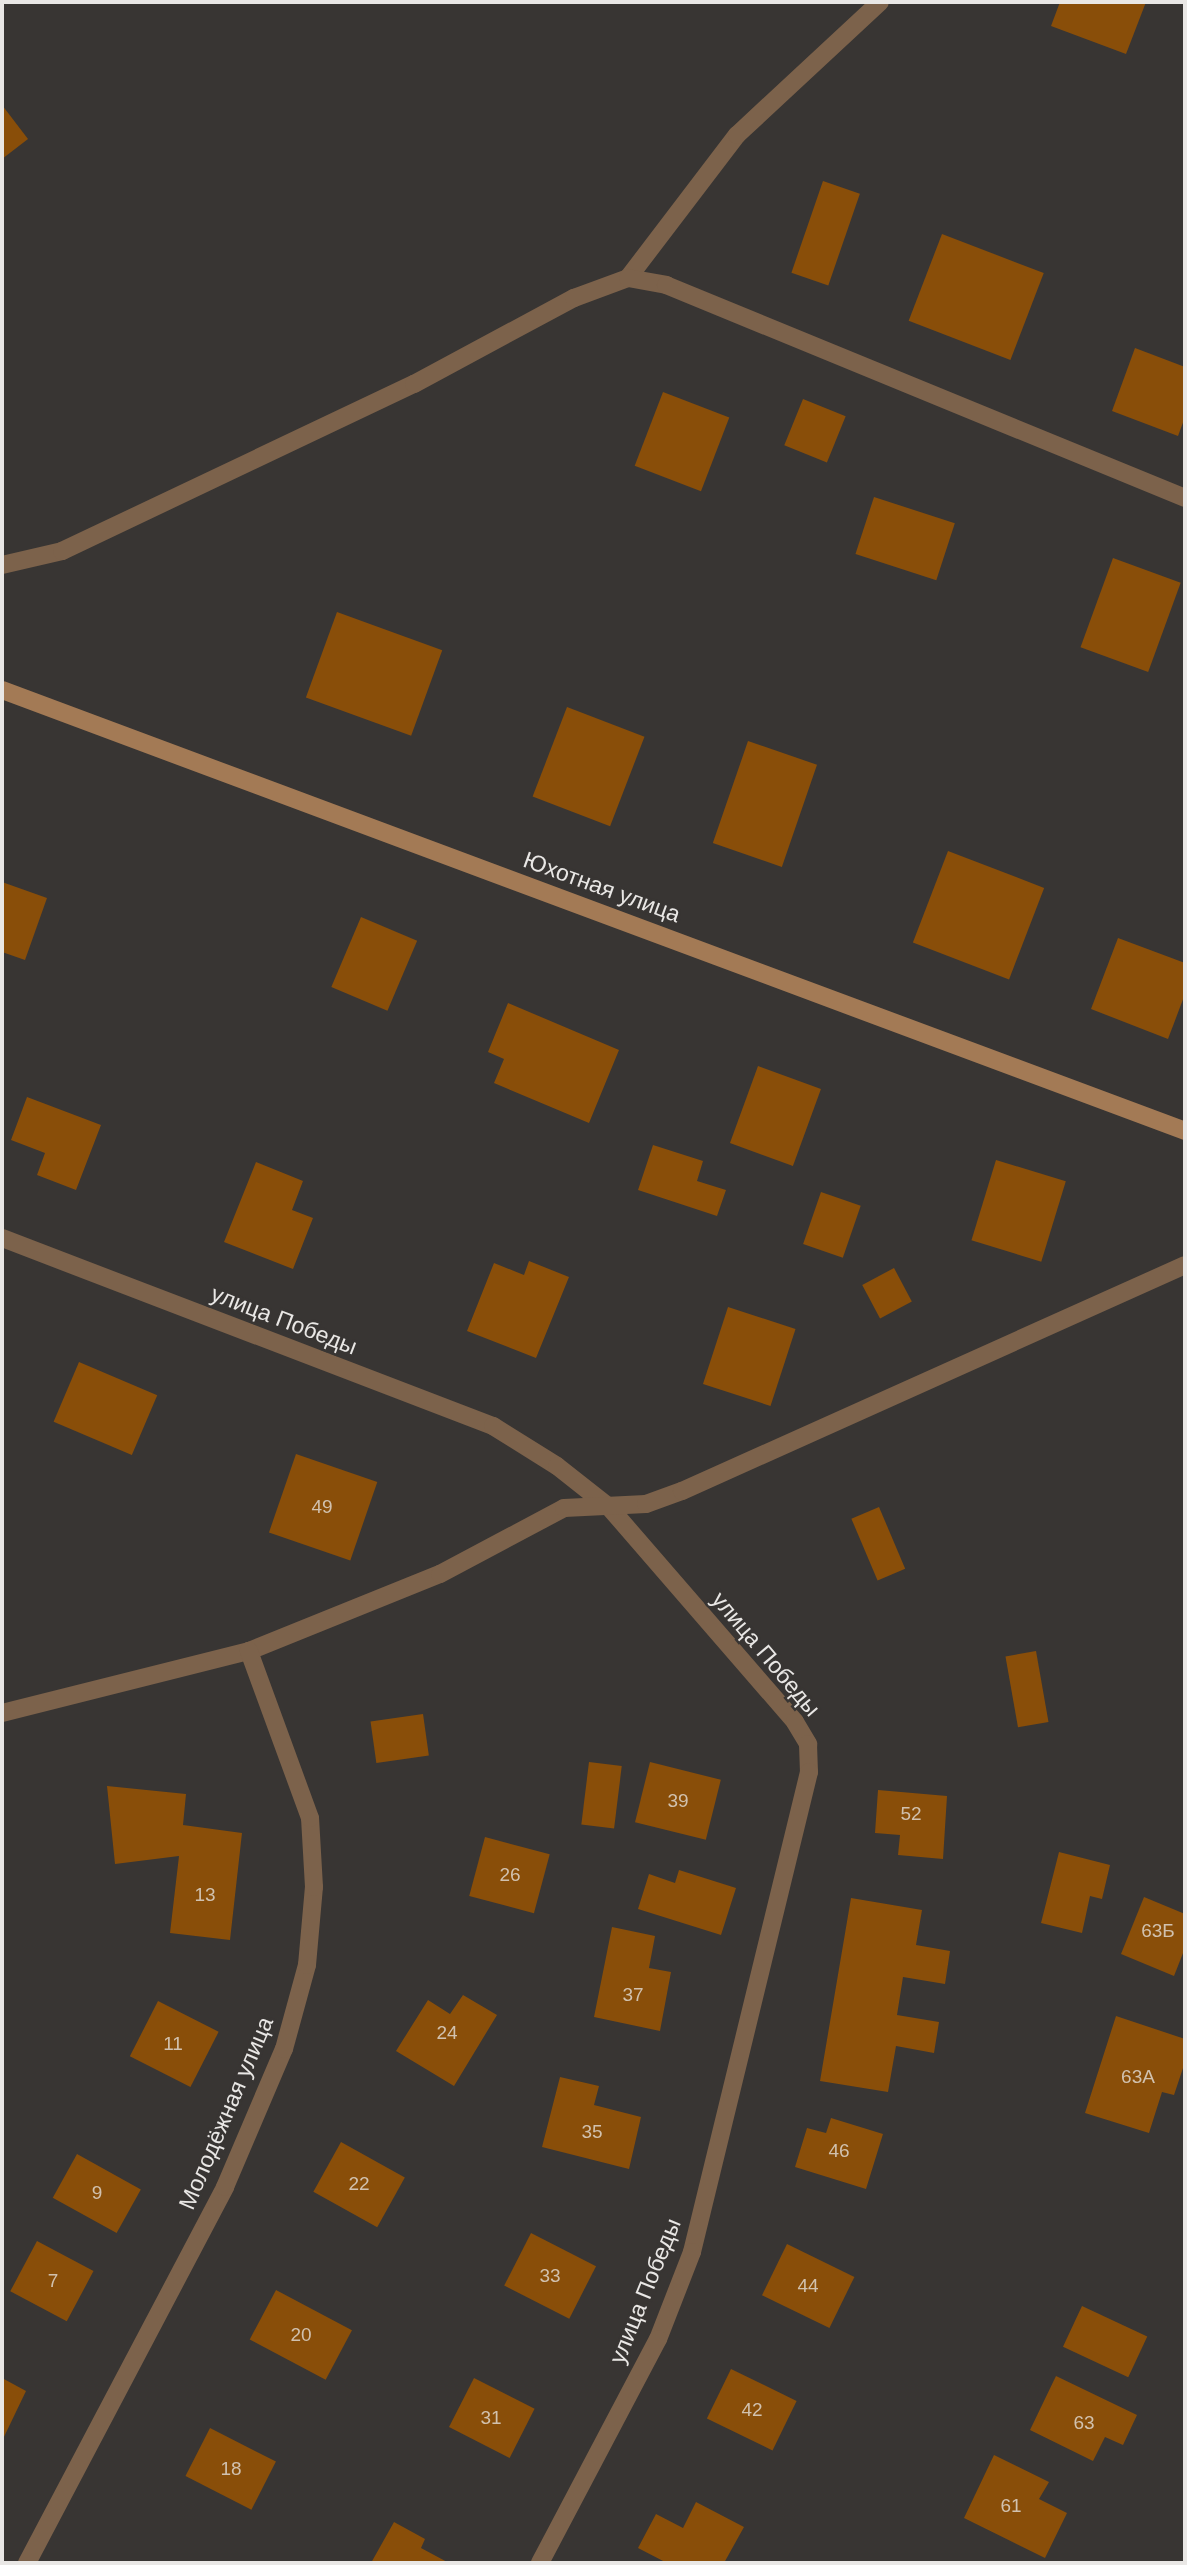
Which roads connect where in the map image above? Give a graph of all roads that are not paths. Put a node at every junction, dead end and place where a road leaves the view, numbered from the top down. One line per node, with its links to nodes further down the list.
1 (880, 2): 2 (street)
2 (628, 278): 3 (street); 4 (street)
3 (1185, 498)
4 (2, 565)
5 (2, 690): 6 (street, Юхотная улица)
6 (1185, 1130)
7 (2, 1238): 9 (street, улица Победы)
8 (1185, 1265): 9 (street)
9 (609, 1507): 10 (street); 13 (street, улица Победы)
10 (249, 1651): 11 (street); 12 (street, Молодёжная улица)
11 (2, 1713)
12 (27, 2563)
13 (540, 2563)

